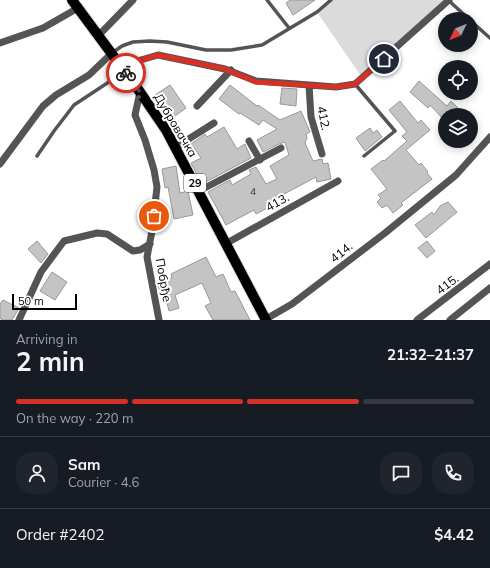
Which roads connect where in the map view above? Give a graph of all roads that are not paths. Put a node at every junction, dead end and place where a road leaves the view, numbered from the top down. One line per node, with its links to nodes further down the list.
1 (133, 0): 9 (street)
2 (266, 0): 8 (lane)
3 (331, 0): 8 (lane)
4 (449, 0): 6 (lane); 15 (street)
5 (75, 4): 9 (main road, 29); 11 (street)
6 (462, 12)
7 (478, 27): 10 (lane)
8 (289, 28): 12 (lane)
9 (98, 36): 12 (main road, 29)
10 (490, 38)
11 (0, 43)
12 (111, 54): 13 (main road, Дубровачка / 29); 25 (street)
13 (122, 69): 14 (street, 412.); 17 (main road, Дубровачка / 29); 26 (lane)
14 (231, 70): 16 (street, 412.); 18 (street)
15 (355, 84): 16 (street, 412.); 27 (lane)
16 (308, 85): 24 (street, 412.)
17 (140, 92): 22 (main road, Дубровачка / 29); 33 (street, Побрђе)
18 (197, 106)
19 (214, 123): 22 (street)
20 (490, 137): 36 (street, 414.)
21 (249, 141): 28 (street)
22 (176, 147): 31 (main road, Дубровачка / 29)
23 (282, 148): 28 (street)
24 (322, 154)
25 (4, 155): 29 (street)
26 (37, 156)
27 (364, 156)
28 (260, 160): 31 (street)
29 (0, 164)
30 (338, 181): 32 (street, 413.)
31 (199, 191): 32 (main road, Дубровачка / 29)
32 (227, 243): 36 (main road, Дубровачка / 29)
33 (150, 244): 37 (street, Побрђе); 38 (street, Побрђе)
34 (490, 264): 39 (street, 415.)
35 (490, 288): 40 (street)
36 (266, 319)
37 (19, 320)
38 (159, 320)
39 (417, 320)
40 (450, 320)

